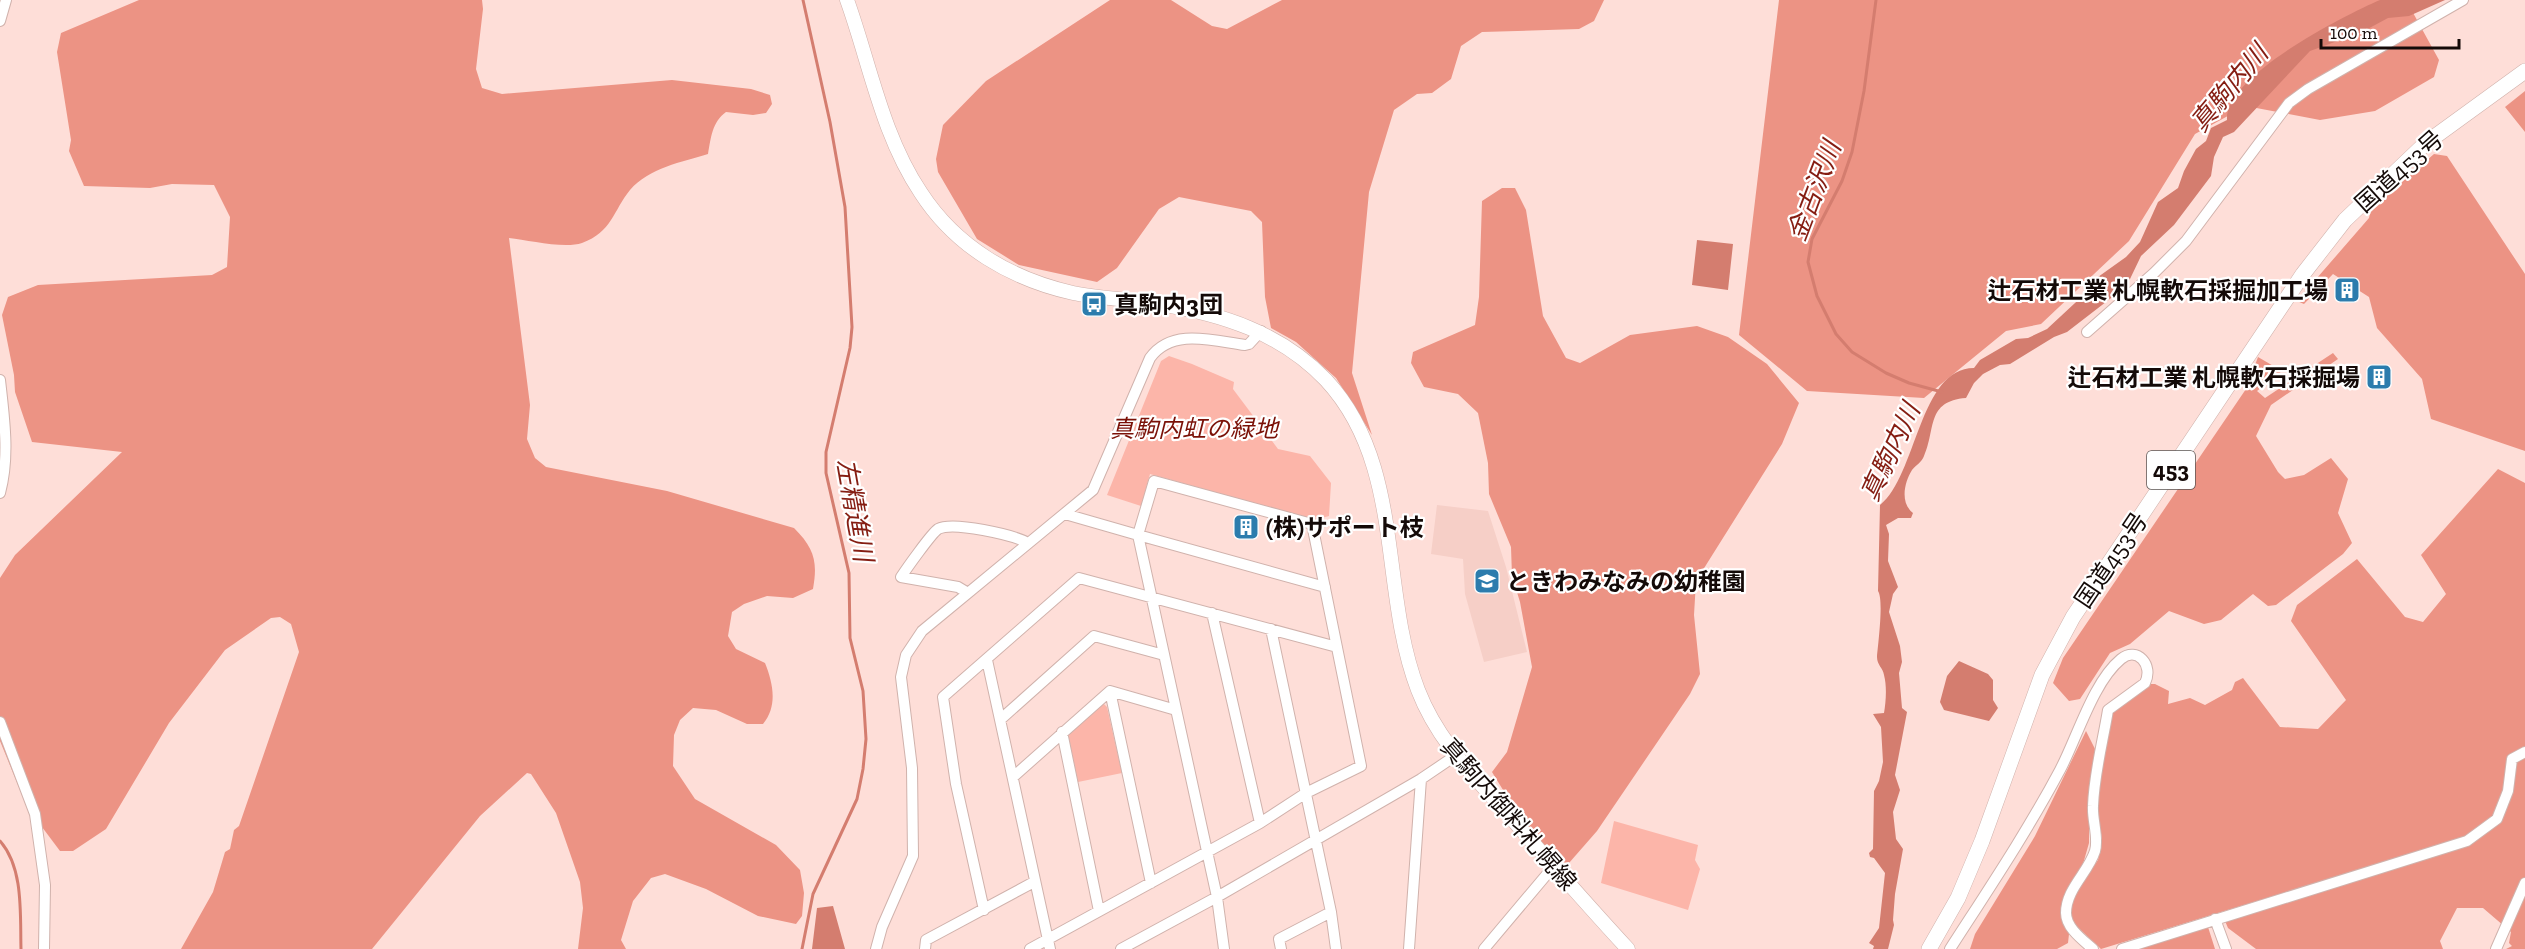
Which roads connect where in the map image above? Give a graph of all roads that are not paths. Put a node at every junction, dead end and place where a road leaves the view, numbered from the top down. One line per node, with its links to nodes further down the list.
1 (6, 0): 4 (street)
2 (847, 0): 6 (main road, 真駒内御料札幌線)
3 (2463, 0): 7 (street)
4 (0, 21)
5 (2525, 70): 55 (highway, 国道453号 / 453)
6 (1261, 331): 10 (street); 27 (main road, 真駒内御料札幌線)
7 (2086, 332)
8 (0, 380): 9 (street)
9 (0, 493)
10 (1065, 514): 11 (street); 12 (street)
11 (1138, 535): 13 (street); 13 (street); 15 (street)
12 (1028, 543): 14 (street); 14 (street)
13 (1325, 587): 18 (street)
14 (968, 593): 45 (street)
15 (1153, 596): 16 (street); 19 (street); 20 (street)
16 (1212, 613): 17 (street); 31 (street)
17 (1271, 629): 18 (street); 30 (street)
18 (1337, 647): 30 (street)
19 (1164, 655): 22 (street); 23 (street)
20 (987, 660): 23 (street); 39 (street)
21 (1110, 692): 22 (street); 25 (street); 36 (street)
22 (1176, 710): 33 (street)
23 (1001, 718): 28 (street)
24 (0, 722): 44 (street)
25 (1062, 732): 28 (street); 40 (street)
26 (2525, 752): 42 (street)
27 (1455, 756): 29 (street); 34 (main road, 真駒内御料札幌線)
28 (1013, 777): 35 (street)
29 (1421, 778): 32 (street); 52 (street)
30 (1306, 793): 31 (street); 32 (street)
31 (1260, 824): 33 (street)
32 (1315, 838): 38 (street); 41 (street)
33 (1206, 851): 36 (street); 38 (street)
34 (1553, 867): 53 (street); 54 (main road, 真駒内御料札幌線)
35 (1034, 882): 39 (street); 43 (street)
36 (1151, 883): 40 (street)
37 (2525, 883): 60 (street)
38 (1217, 897): 48 (street); 49 (street)
39 (984, 910): 46 (street)
40 (1099, 911): 43 (street)
41 (1331, 912): 50 (street); 51 (street)
42 (2215, 919): 58 (street); 59 (street)
43 (1049, 944): 47 (street)
44 (44, 949)
45 (876, 949)
46 (925, 949)
47 (1030, 949)
48 (1121, 949)
49 (1224, 949)
50 (1281, 949)
51 (1336, 949)
52 (1409, 949)
53 (1485, 949)
54 (1628, 949)
55 (1929, 949)
56 (1950, 949): 57 (street)
57 (2093, 949)
58 (2122, 949)
59 (2226, 949)
60 (2496, 949)

